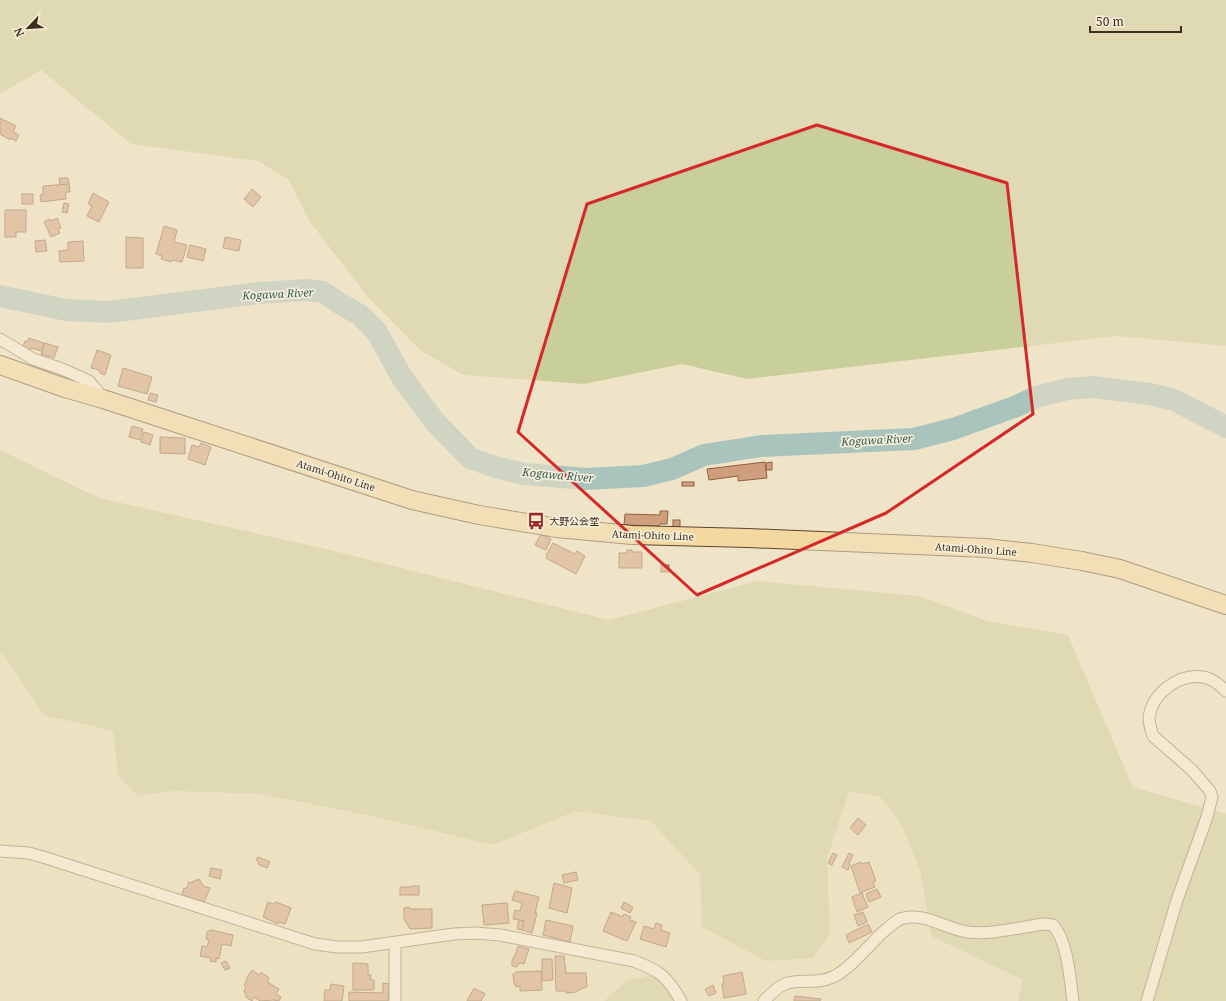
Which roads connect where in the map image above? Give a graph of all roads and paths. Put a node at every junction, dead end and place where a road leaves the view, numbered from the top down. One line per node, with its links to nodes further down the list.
1 (0, 339): 3 (street)
2 (0, 365): 3 (main road, Atami-Ohito Line)
3 (103, 398): 4 (main road, Atami-Ohito Line)
4 (1226, 605)
5 (1226, 691): 12 (street)
6 (0, 851): 7 (street)
7 (395, 943): 8 (street); 9 (street)
8 (395, 1001)
9 (681, 1001)
10 (764, 1001): 11 (street)
11 (1074, 1001)
12 (1146, 1001)

